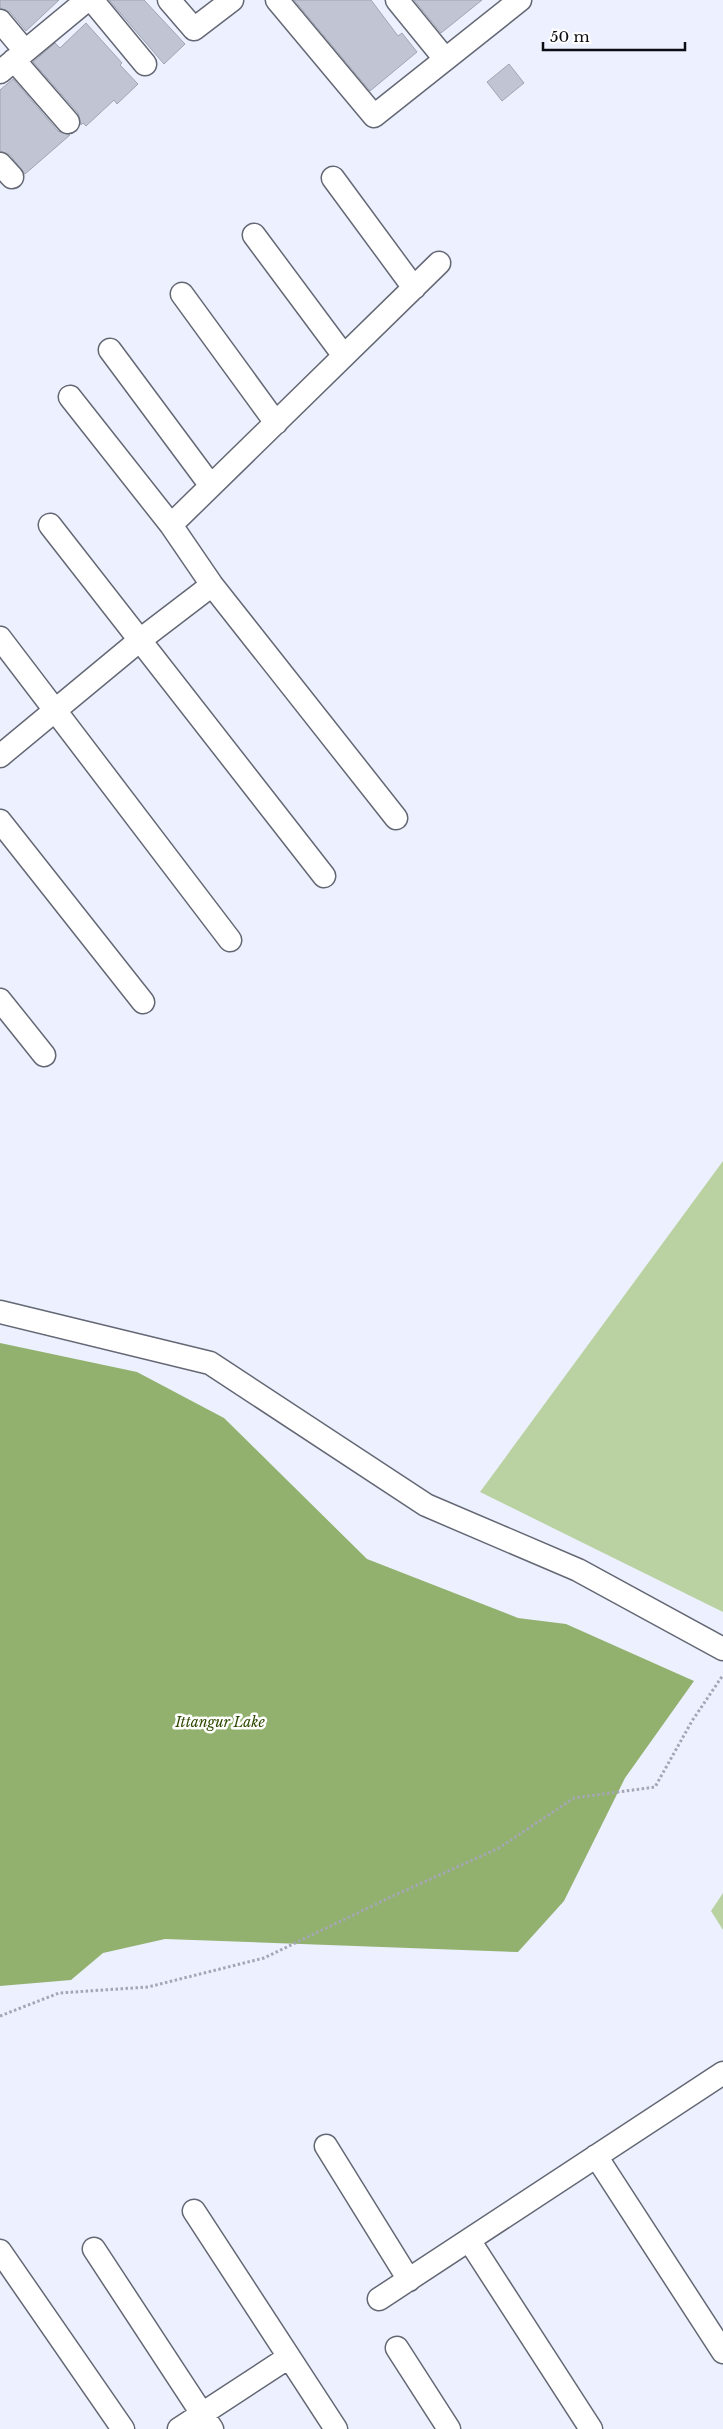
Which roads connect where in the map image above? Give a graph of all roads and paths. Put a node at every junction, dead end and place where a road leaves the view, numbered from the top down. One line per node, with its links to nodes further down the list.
1 (88, 0): 10 (street)
2 (92, 0): 11 (street)
3 (169, 0): 4 (street)
4 (232, 0)
5 (278, 0): 9 (street)
6 (397, 0): 9 (street)
7 (517, 1): 9 (street)
8 (0, 20): 10 (street)
9 (445, 59)
10 (13, 61): 12 (street)
11 (145, 64)
12 (68, 122)
13 (333, 178): 16 (street)
14 (254, 235): 19 (street)
15 (439, 263): 16 (street)
16 (414, 288): 19 (street)
17 (182, 294): 21 (street)
18 (110, 350): 22 (street)
19 (344, 356): 21 (street)
20 (70, 397): 24 (street)
21 (276, 423): 22 (street)
22 (211, 486): 24 (street)
23 (50, 525): 27 (street)
24 (171, 525): 25 (street)
25 (212, 586): 27 (street); 30 (street)
26 (0, 638): 28 (street)
27 (140, 640): 28 (street); 32 (street)
28 (54, 710): 29 (street); 33 (street)
29 (0, 756)
30 (396, 818)
31 (0, 821): 35 (street)
32 (324, 876)
33 (230, 940)
34 (0, 1000): 36 (street)
35 (143, 1002)
36 (44, 1055)
37 (0, 1312): 38 (street)
38 (723, 1649)
39 (723, 1675): 40 (path)
40 (0, 2016)
41 (723, 2073): 43 (street)
42 (326, 2146): 48 (street)
43 (596, 2156): 45 (street); 51 (street)
44 (194, 2212): 52 (street)
45 (469, 2240): 48 (street); 58 (street)
46 (94, 2249): 53 (street)
47 (0, 2251): 54 (street)
48 (409, 2280): 49 (street)
49 (379, 2300)
50 (396, 2348): 57 (street)
51 (723, 2352)
52 (289, 2357): 53 (street); 56 (street)
53 (207, 2422): 55 (street)
54 (123, 2429)
55 (179, 2429)
56 (336, 2429)
57 (449, 2429)
58 (591, 2429)

